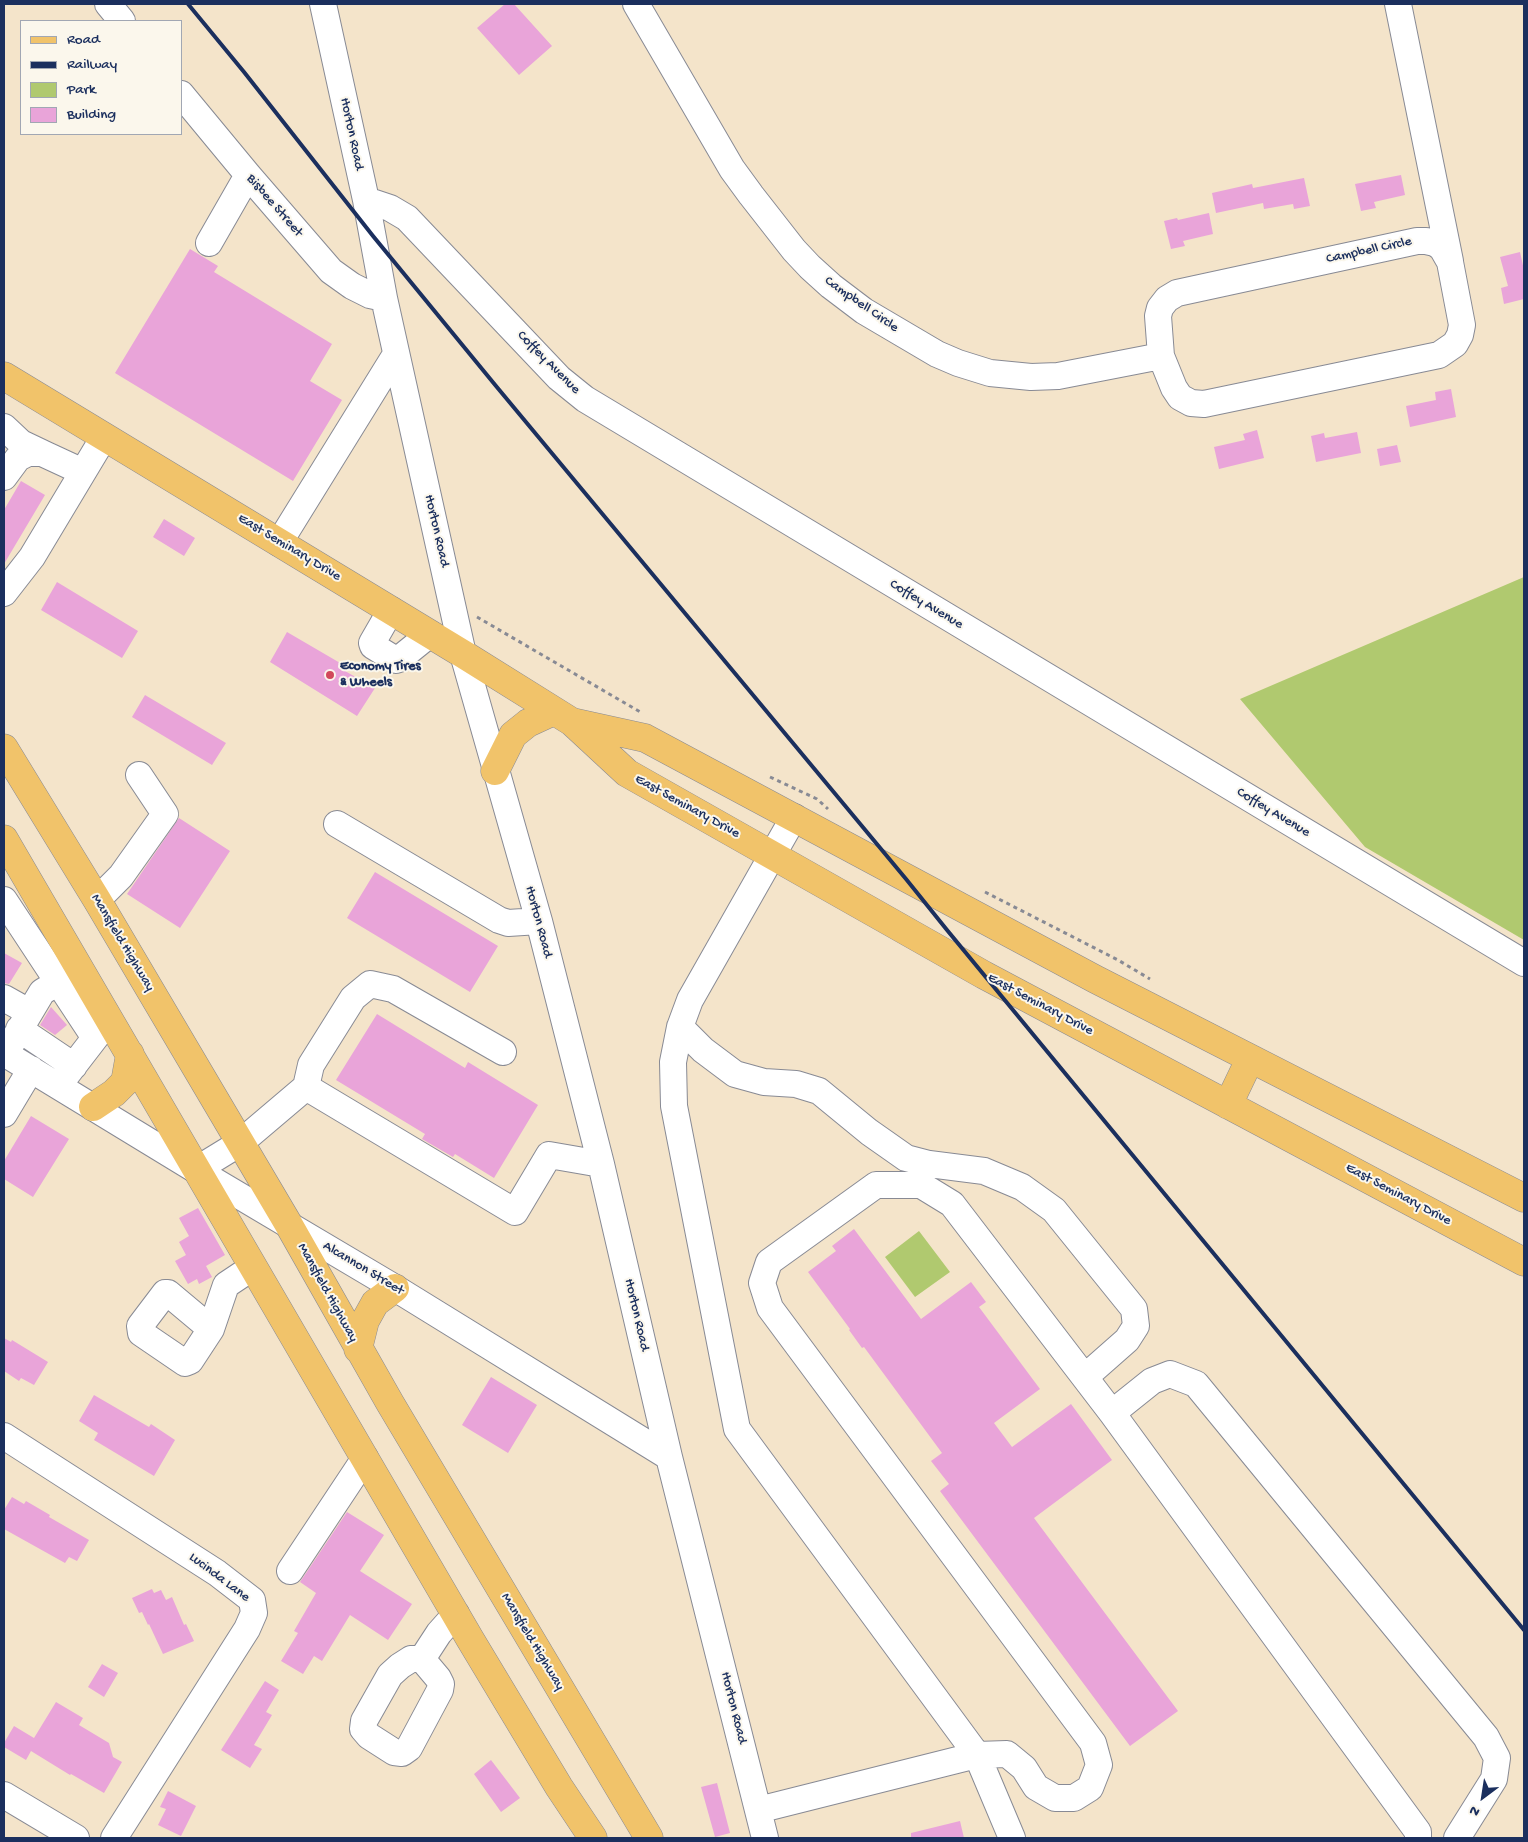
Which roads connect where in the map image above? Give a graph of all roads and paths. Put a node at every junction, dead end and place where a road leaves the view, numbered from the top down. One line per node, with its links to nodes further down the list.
1 (108, 4): 5 (street)
2 (323, 4): 8 (street, Horton Road)
3 (636, 4): 13 (street, Campbell Circle)
4 (1398, 4): 10 (street)
5 (121, 20)
6 (182, 95): 7 (street, Bisbee Street)
7 (248, 175): 9 (street); 11 (street, Bisbee Street)
8 (366, 200): 11 (street, Horton Road); 36 (street, Coffey Avenue)
9 (209, 243)
10 (1450, 262): 13 (street, Campbell Circle); 13 (street, Campbell Circle)
11 (384, 298): 12 (street, Horton Road)
12 (396, 354): 20 (street); 24 (street, Horton Road)
13 (1161, 356)
14 (4, 376): 16 (main road, East Seminary Drive)
15 (4, 427): 17 (street)
16 (104, 437): 18 (street); 20 (main road, East Seminary Drive)
17 (42, 453): 18 (street); 19 (street)
18 (83, 472): 21 (street)
19 (4, 477)
20 (279, 542): 22 (main road, East Seminary Drive)
21 (4, 592)
22 (391, 610): 23 (main road, East Seminary Drive); 23 (street)
23 (430, 634): 24 (main road, East Seminary Drive)
24 (463, 654): 25 (main road, East Seminary Drive); 27 (street, Horton Road)
25 (563, 717): 27 (main road); 29 (main road, East Seminary Drive); 32 (main road, East Seminary Drive)
26 (4, 748): 34 (main road, Mansfield Highway)
27 (495, 771): 35 (street, Horton Road)
28 (139, 775): 34 (street)
29 (794, 817): 32 (street); 45 (main road, East Seminary Drive)
30 (337, 824): 35 (street)
31 (4, 838): 37 (main road)
32 (772, 855): 40 (street); 50 (main road, East Seminary Drive)
33 (4, 900): 37 (street)
34 (97, 900): 53 (main road, Mansfield Highway)
35 (539, 922): 54 (street, Horton Road)
36 (1524, 963)
37 (68, 975): 39 (street); 41 (main road)
38 (4, 998): 39 (street)
39 (24, 1021): 43 (street); 46 (street)
40 (680, 1027): 63 (street); 71 (street)
41 (102, 1029): 44 (main road); 46 (street)
42 (504, 1052): 49 (street)
43 (4, 1054): 47 (street, Alcannon Street)
44 (130, 1054): 51 (main road); 55 (main road)
45 (1250, 1059): 50 (main road); 56 (main road, East Seminary Drive)
46 (74, 1066): 48 (street)
47 (30, 1069): 48 (street, Alcannon Street); 52 (street)
48 (58, 1086): 51 (street, Alcannon Street)
49 (306, 1087): 53 (street); 54 (street)
50 (1228, 1104): 58 (main road, East Seminary Drive)
51 (93, 1107): 55 (street, Alcannon Street)
52 (4, 1114)
53 (240, 1143): 55 (street); 57 (main road, Mansfield Highway)
54 (601, 1164): 66 (street, Horton Road)
55 (196, 1170): 57 (street, Alcannon Street); 59 (main road)
56 (1524, 1198)
57 (289, 1225): 60 (street, Alcannon Street); 62 (main road, Mansfield Highway)
58 (1524, 1262)
59 (254, 1267): 61 (street); 67 (main road)
60 (396, 1288): 62 (main road); 66 (street, Alcannon Street)
61 (211, 1329)
62 (358, 1348): 77 (main road, Mansfield Highway)
63 (1085, 1377): 64 (street); 71 (street)
64 (1112, 1413): 80 (street); 81 (street)
65 (4, 1436): 75 (street, Lucinda Lane)
66 (669, 1457): 73 (street, Horton Road)
67 (365, 1458): 68 (street); 69 (main road)
68 (290, 1571)
69 (456, 1614): 70 (street); 76 (main road)
70 (422, 1659)
71 (977, 1755): 73 (street); 79 (street)
72 (4, 1795): 74 (street)
73 (758, 1810): 78 (street, Horton Road)
74 (76, 1838)
75 (114, 1838)
76 (592, 1838)
77 (649, 1838)
78 (765, 1838)
79 (1012, 1838)
80 (1418, 1838)
81 (1457, 1838)

